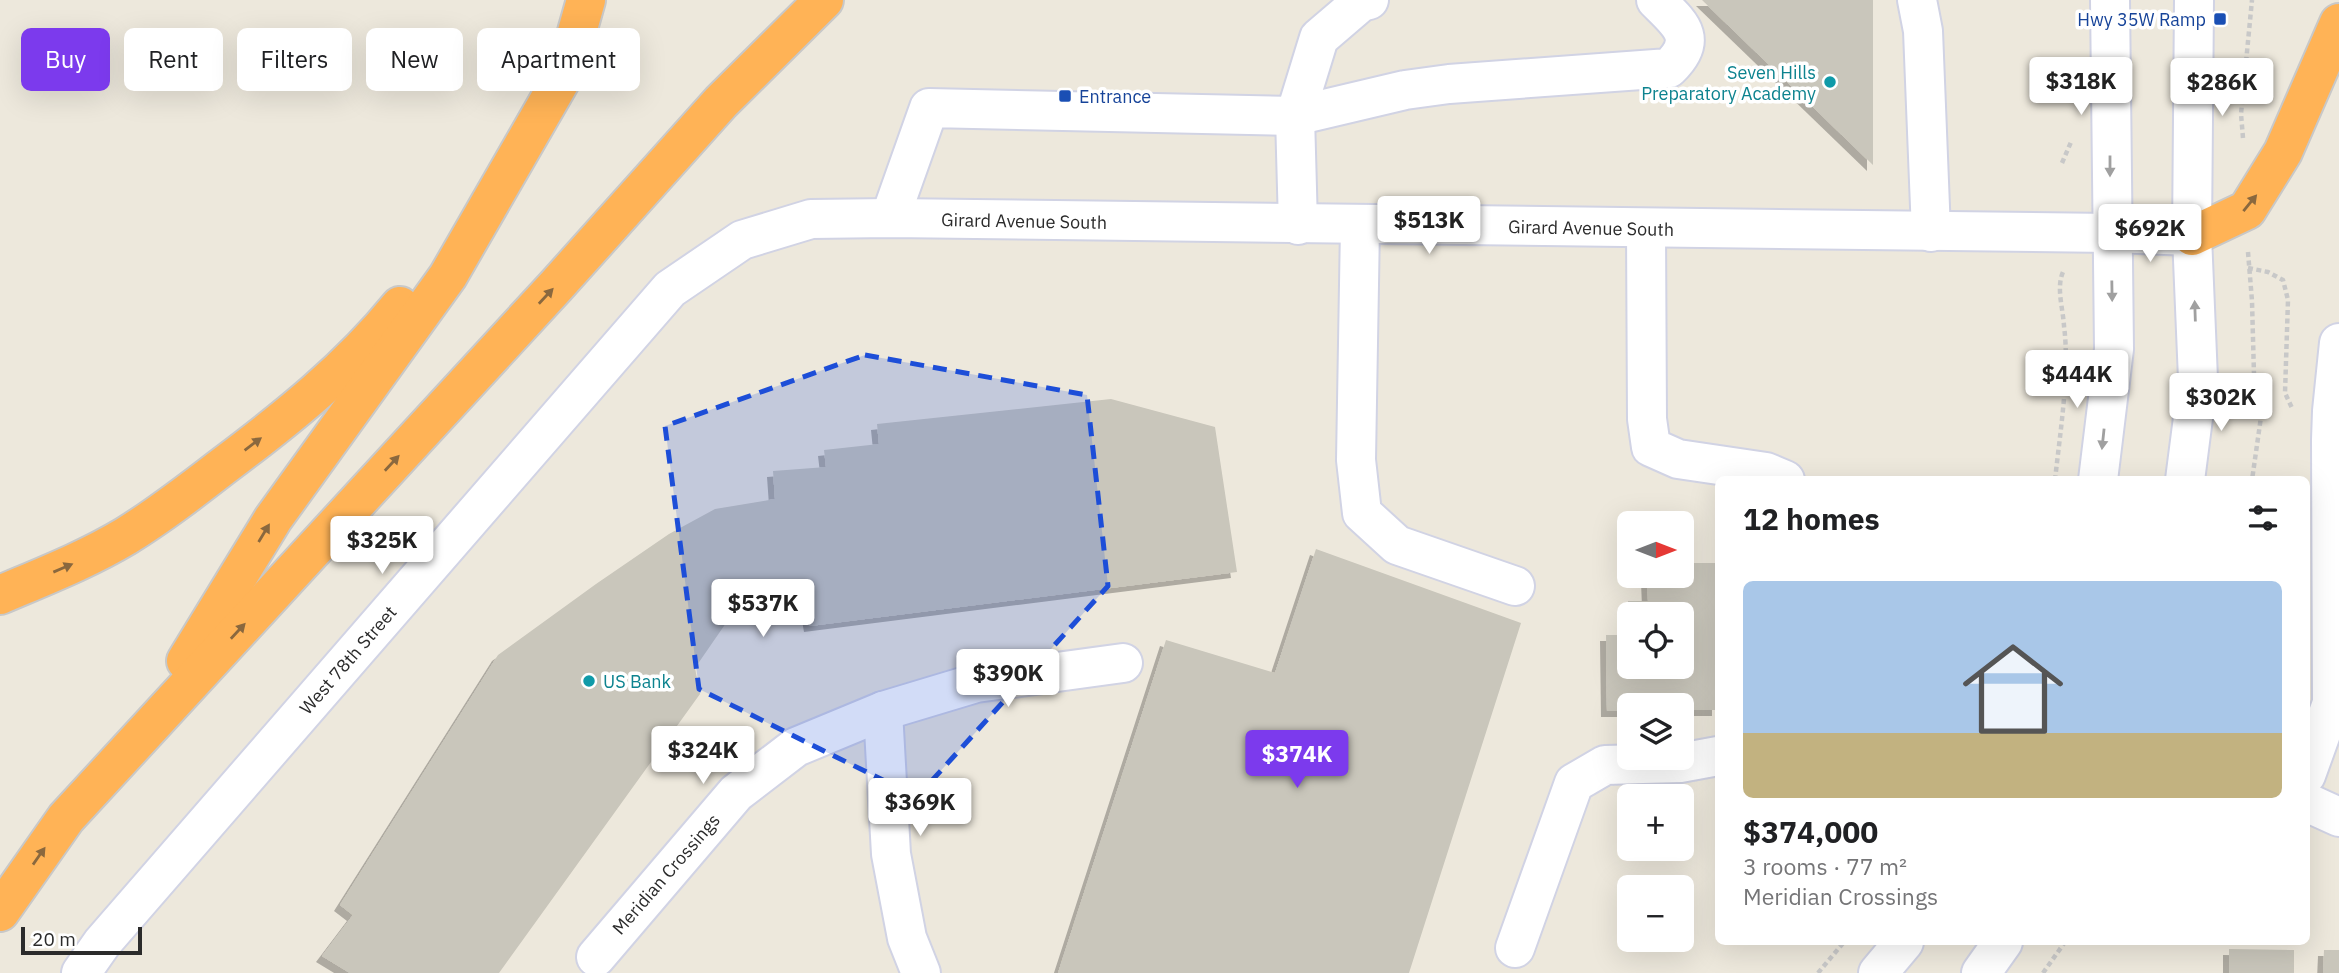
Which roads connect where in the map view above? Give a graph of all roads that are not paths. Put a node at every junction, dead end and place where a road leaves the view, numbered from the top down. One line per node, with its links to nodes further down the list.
1 (579, 0): 25 (highway, one-way to 1)
2 (586, 0): 28 (highway, one-way to 2)
3 (824, 0): 28 (highway, one-way to 3)
4 (1369, 0): 11 (street)
5 (1656, 0): 11 (street)
6 (1917, 0): 16 (street)
7 (2110, 0): 17 (street, one-way to 17)
8 (2194, 0): 18 (street)
9 (2330, 0): 10 (highway)
10 (2332, 37): 18 (highway, one-way to 10)
11 (1295, 116): 12 (street); 13 (street)
12 (890, 218): 13 (street, Girard Avenue South); 19 (street, Girard Avenue South)
13 (1298, 225): 14 (street, Girard Avenue South)
14 (1360, 226): 15 (street, Girard Avenue South); 24 (street)
15 (1646, 229): 16 (street, Girard Avenue South); 21 (street)
16 (1931, 232): 17 (street, Girard Avenue South)
17 (2111, 233): 18 (street, Girard Avenue South); 22 (street, one-way to 22)
18 (2192, 236): 23 (street, one-way to 18)
19 (742, 240): 38 (street, West 78th Street)
20 (2339, 343): 30 (street)
21 (1776, 476)
22 (2098, 476)
23 (2186, 476)
24 (1514, 586)
25 (0, 595)
26 (1123, 663): 27 (street, Meridian Crossings)
27 (883, 711): 37 (street, Meridian Crossings); 39 (street)
28 (140, 738): 33 (highway, one-way to 28)
29 (1715, 757): 36 (street)
30 (2310, 764)
31 (2310, 804): 32 (street)
32 (2339, 817)
33 (0, 912)
34 (1901, 945): 40 (street)
35 (2001, 945): 41 (street)
36 (1514, 948)
37 (596, 957)
38 (81, 973)
39 (921, 973)
40 (1878, 973)
41 (1981, 973)

